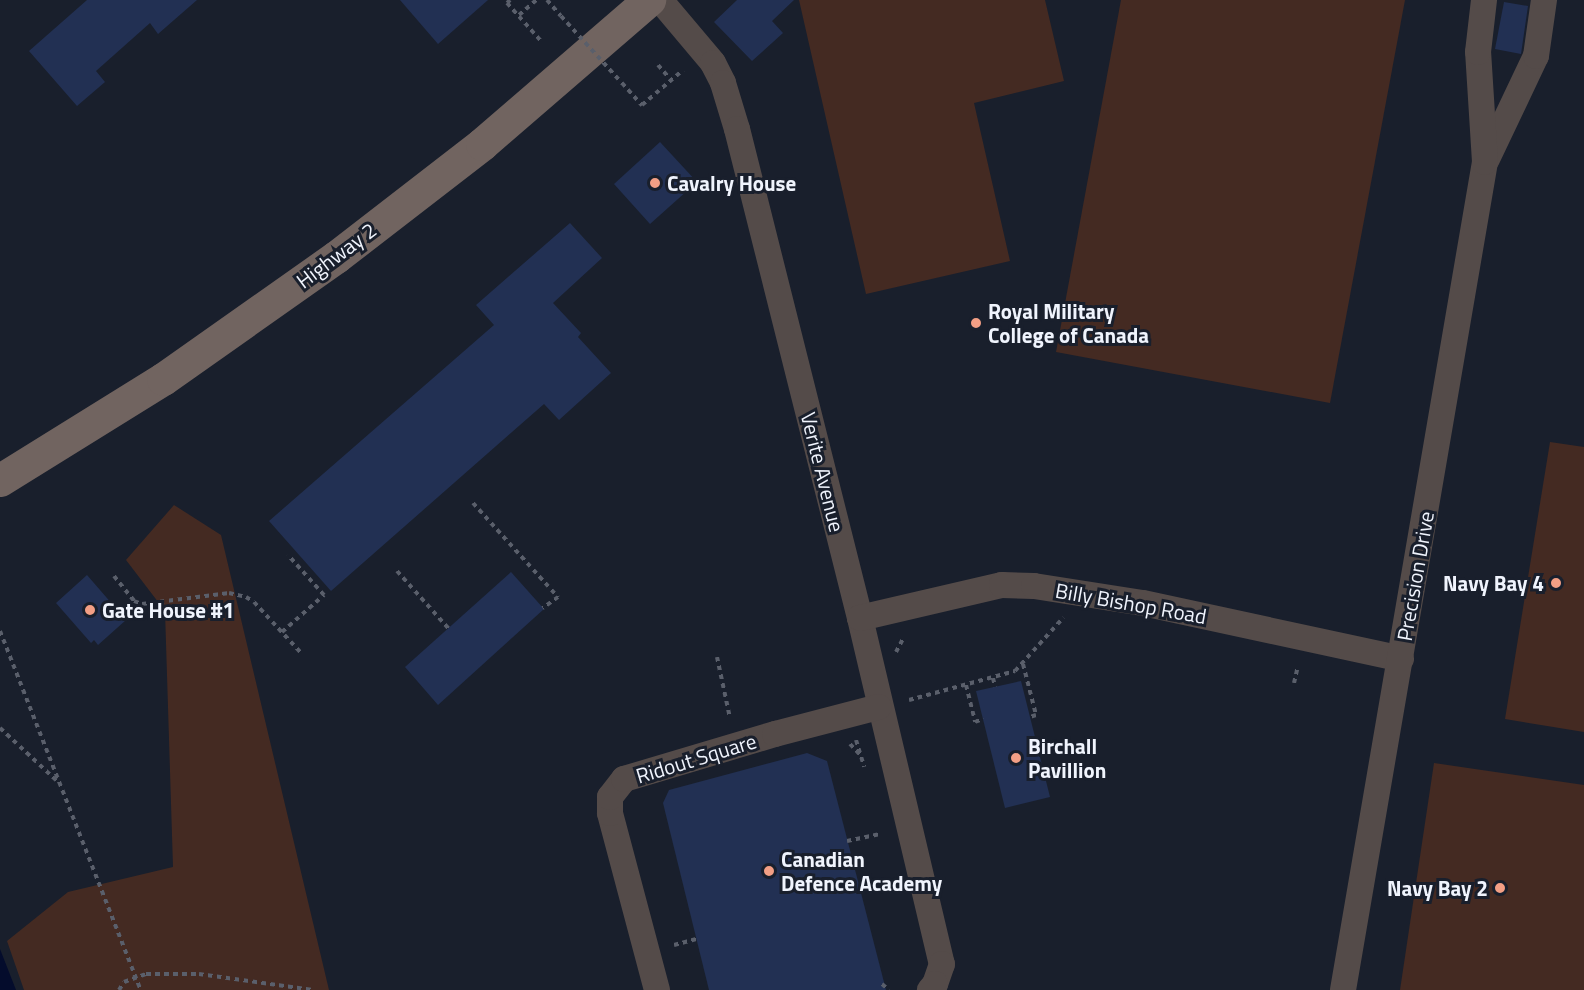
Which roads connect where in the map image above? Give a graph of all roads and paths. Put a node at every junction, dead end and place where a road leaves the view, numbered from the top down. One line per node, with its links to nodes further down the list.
1 (510, 0): 8 (path)
2 (536, 0): 8 (path)
3 (547, 0): 12 (path, bridge)
4 (649, 0): 14 (main road, Highway 2)
5 (660, 0): 21 (street, Verite Avenue)
6 (1484, 0): 13 (street, Precision Drive)
7 (1544, 0): 13 (street, Precision Drive)
8 (519, 16): 9 (path)
9 (541, 41)
10 (658, 64): 12 (path)
11 (686, 67): 12 (path)
12 (671, 80)
13 (1485, 162): 29 (street, Precision Drive)
14 (0, 480)
15 (473, 504): 20 (path)
16 (288, 555): 24 (path)
17 (397, 571): 22 (path)
18 (114, 576): 24 (path)
19 (1084, 594): 21 (street, Billy Bishop Road); 29 (street, Billy Bishop Road); 31 (path)
20 (543, 608)
21 (860, 618): 36 (street, Verite Avenue)
22 (448, 629)
23 (0, 631): 43 (path)
24 (282, 632): 26 (path)
25 (905, 634): 27 (path)
26 (301, 653)
27 (895, 655)
28 (717, 657): 41 (path)
29 (1401, 659): 54 (street, Precision Drive)
30 (1300, 660): 33 (path)
31 (1022, 663): 32 (path); 37 (path)
32 (993, 678): 34 (path); 35 (path)
33 (1294, 683)
34 (966, 685): 36 (path); 38 (path)
35 (995, 687)
36 (879, 708): 41 (street, Ridout Square); 53 (street, Verite Avenue)
37 (1030, 717)
38 (983, 719)
39 (0, 728): 43 (path)
40 (842, 742): 42 (path)
41 (736, 745): 51 (street, Ridout Square)
42 (861, 756)
43 (60, 784): 46 (path)
44 (881, 834): 45 (path)
45 (847, 840)
46 (136, 977): 48 (path); 49 (path); 50 (path)
47 (882, 984): 52 (path)
48 (119, 990)
49 (141, 990)
50 (313, 990)
51 (657, 990)
52 (889, 990)
53 (930, 990)
54 (1343, 990)

